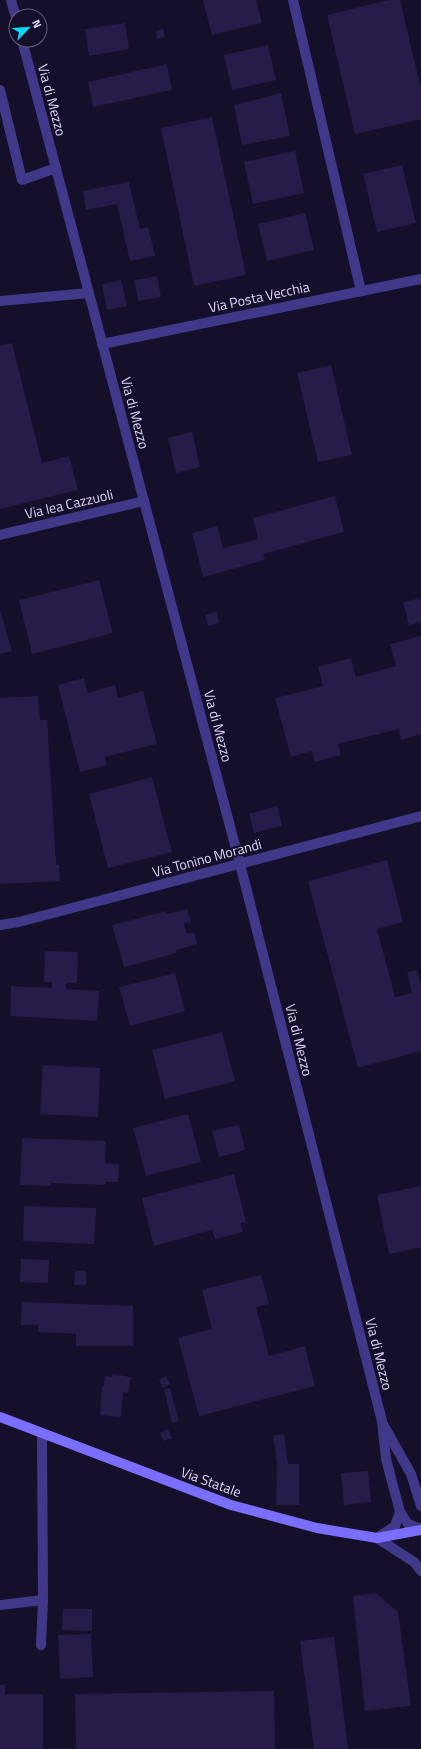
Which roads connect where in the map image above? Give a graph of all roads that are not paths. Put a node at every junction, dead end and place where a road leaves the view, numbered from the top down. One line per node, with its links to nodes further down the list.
1 (293, 0): 6 (street)
2 (24, 48): 4 (street, Via di Mezzo)
3 (0, 90): 4 (street)
4 (56, 168): 7 (street, Via di Mezzo)
5 (421, 279): 6 (street, Via Posta Vecchia)
6 (362, 291): 9 (street, Via Posta Vecchia)
7 (89, 293): 8 (street); 9 (street, Via di Mezzo)
8 (0, 301)
9 (102, 344): 10 (street, Via di Mezzo)
10 (144, 501): 11 (street, Via lea Cazzuoli); 13 (street, Via di Mezzo)
11 (0, 535)
12 (421, 816): 13 (street, Via Tonino Morandi)
13 (240, 864): 14 (street, Via Tonino Morandi); 16 (street, Via di Mezzo)
14 (0, 925)
15 (0, 1417): 17 (main road, Via Statale)
16 (382, 1421): 18 (street); 21 (street)
17 (42, 1434): 23 (main road, Via Statale); 25 (street)
18 (410, 1474): 19 (street); 20 (street)
19 (421, 1482)
20 (421, 1506)
21 (400, 1512): 22 (street); 23 (street)
22 (421, 1530): 23 (main road, Via Statale)
23 (377, 1538): 24 (street)
24 (421, 1571)
25 (43, 1600): 26 (street); 27 (street)
26 (0, 1605)
27 (41, 1645)

